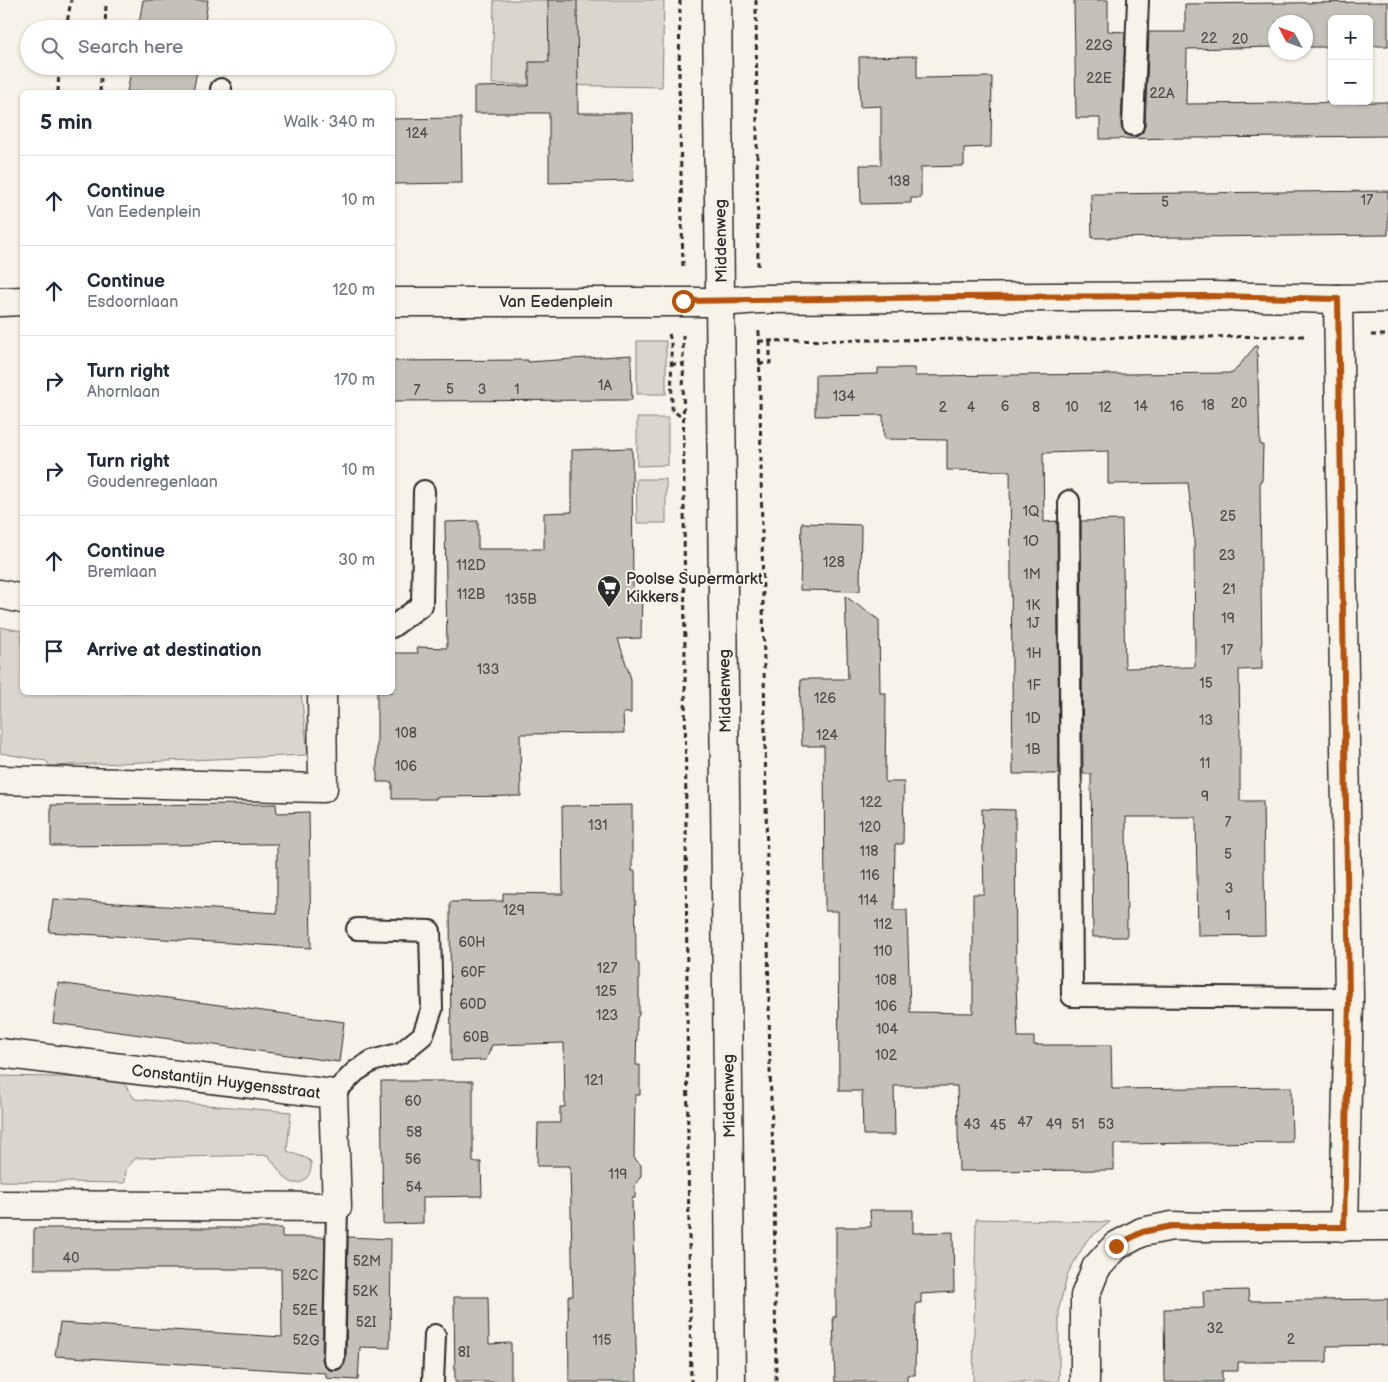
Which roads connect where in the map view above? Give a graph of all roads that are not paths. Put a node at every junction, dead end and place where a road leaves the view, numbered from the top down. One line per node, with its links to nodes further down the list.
1 (717, 0): 9 (street, Middenweg)
2 (1138, 0): 3 (lane)
3 (1133, 125)
4 (1388, 298): 5 (street, Van Eedenplein)
5 (1338, 299): 9 (street, Van Eedenplein); 18 (street)
6 (20, 301): 7 (street)
7 (0, 302)
8 (395, 302): 9 (street, Van Eedenplein)
9 (720, 302): 28 (street, Middenweg)
10 (424, 491): 14 (lane)
11 (1069, 501): 18 (lane)
12 (0, 594): 13 (street)
13 (20, 599)
14 (395, 625)
15 (322, 695): 16 (street)
16 (0, 780)
17 (357, 929): 20 (lane)
18 (1349, 998): 24 (street)
19 (0, 1053): 20 (street, Constantijn Huygensstraat)
20 (333, 1094): 22 (street, Constantijn Huygensstraat)
21 (0, 1205): 22 (street)
22 (337, 1207): 26 (lane)
23 (1388, 1226): 24 (street)
24 (1344, 1227): 29 (street)
25 (435, 1335): 27 (lane)
26 (334, 1359)
27 (433, 1382)
28 (731, 1382)
29 (1085, 1382)

